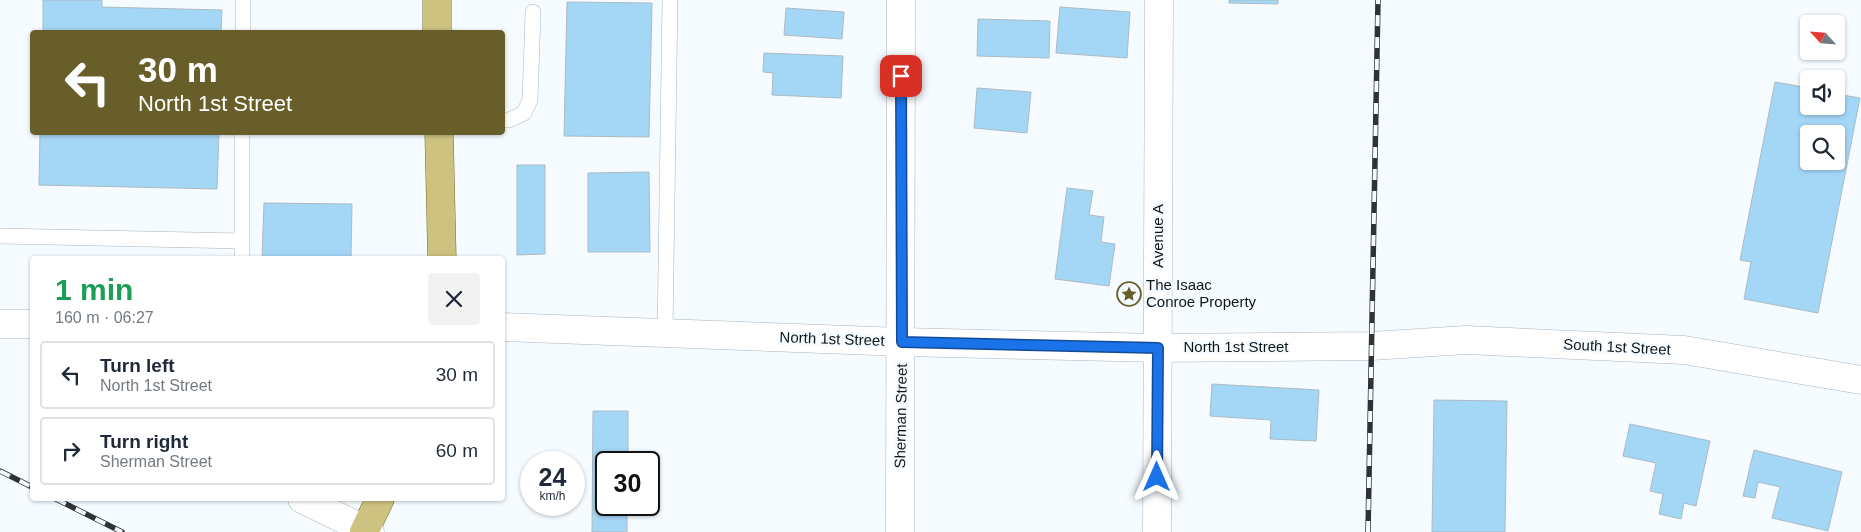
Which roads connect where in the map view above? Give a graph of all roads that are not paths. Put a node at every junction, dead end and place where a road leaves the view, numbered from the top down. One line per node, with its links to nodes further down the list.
1 (243, 0): 7 (lane)
2 (437, 0): 8 (main road)
3 (670, 0): 19 (lane)
4 (901, 0): 20 (street, Sherman Street)
5 (1159, 0): 22 (street, Avenue A)
6 (533, 12): 9 (lane)
7 (243, 30)
8 (437, 30)
9 (505, 120)
10 (242, 135): 13 (lane)
11 (439, 135): 15 (main road)
12 (0, 236): 13 (lane)
13 (242, 241): 14 (lane)
14 (242, 256)
15 (442, 256)
16 (0, 324): 17 (street)
17 (30, 324)
18 (505, 327): 19 (street, North 1st Street)
19 (665, 333): 20 (street, North 1st Street)
20 (902, 342): 22 (street, North 1st Street); 27 (street, Sherman Street)
21 (1371, 346): 22 (street, North 1st Street); 23 (street, South 1st Street)
22 (1158, 348): 28 (street, Avenue A)
23 (1861, 380)
24 (306, 501): 26 (street)
25 (379, 501): 26 (main road)
26 (366, 531)
27 (900, 532)
28 (1157, 532)

